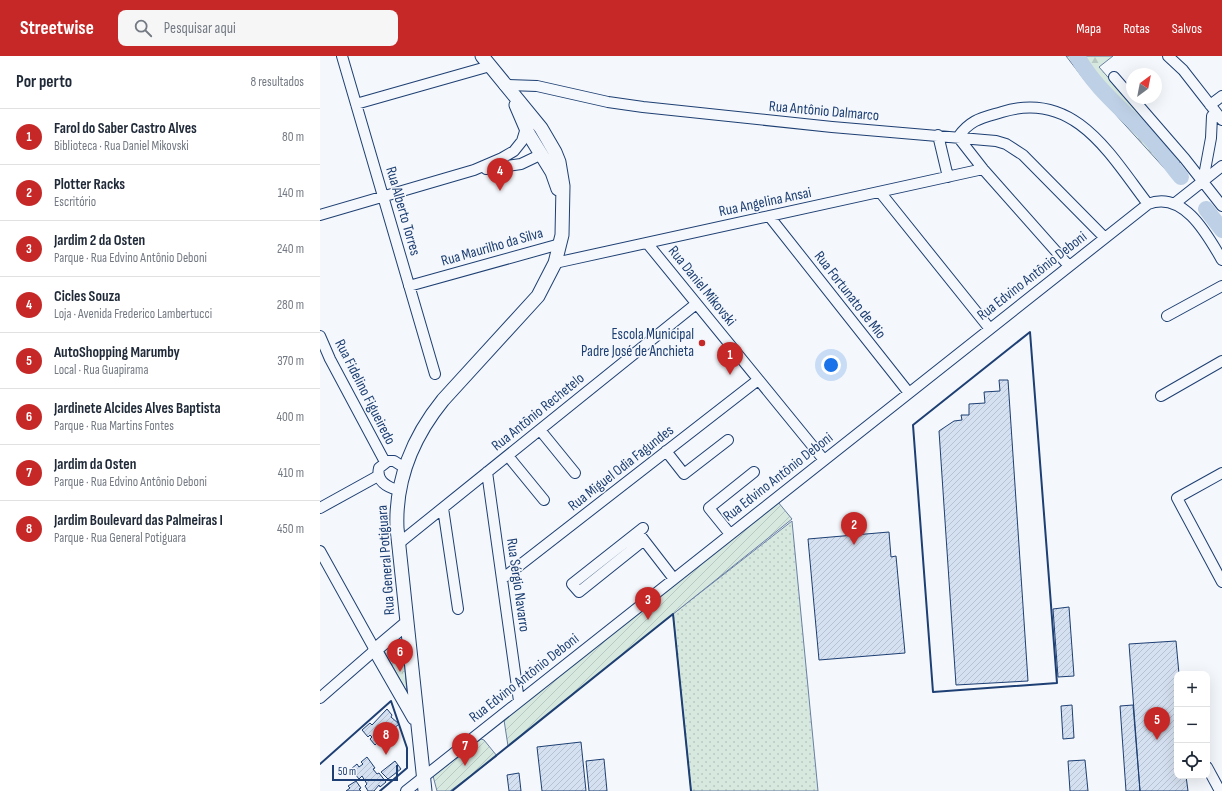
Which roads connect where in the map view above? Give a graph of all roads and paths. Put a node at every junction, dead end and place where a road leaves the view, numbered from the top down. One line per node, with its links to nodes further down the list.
1 (342, 56): 7 (street, Rua Alberto Torres)
2 (1168, 56): 8 (street)
3 (486, 61): 5 (main road, Rua General Potiguara); 7 (street)
4 (1114, 77): 20 (street)
5 (506, 87): 11 (main road, Rua General Potiguara); 12 (main road, Rua General Potiguara); 13 (street, Rua Antônio Dalmarco)
6 (1222, 96): 8 (street)
7 (356, 104): 22 (street, Rua Alberto Torres)
8 (1210, 105): 10 (street)
9 (1212, 116): 20 (street)
10 (1222, 120)
11 (526, 128): 15 (main road, Rua General Potiguara); 18 (street)
12 (541, 128): 15 (main road); 26 (main road, Rua General Potiguara)
13 (938, 135): 14 (street, Rua Antônio Dalmarco); 19 (street)
14 (958, 137): 17 (street); 23 (street); 29 (street, Rua Antônio Dalmarco)
15 (542, 154): 18 (street); 26 (main road, Rua General Potiguara)
16 (1222, 166): 20 (street)
17 (982, 169): 19 (street, Rua Angelina Ansai); 34 (street)
18 (474, 170): 22 (street)
19 (948, 177): 21 (street, Rua Angelina Ansai)
20 (1202, 181): 24 (street); 25 (street)
21 (880, 192): 28 (street, Rua Angelina Ansai); 39 (street)
22 (383, 196): 27 (street); 35 (street, Rua Alberto Torres)
23 (1148, 204): 24 (street); 29 (street, Rua Edvino Antônio Deboni)
24 (1174, 204): 32 (street)
25 (1222, 206)
26 (562, 212): 31 (main road, Rua General Potiguara)
27 (320, 215)
28 (769, 216): 30 (street, Rua Angelina Ansai); 44 (street, Rua Fortunato de Mio)
29 (1106, 238): 34 (street, Rua Edvino Antônio Deboni)
30 (647, 243): 33 (street, Rua Angelina Ansai); 37 (street, Rua Daniel Mikovski)
31 (560, 244): 33 (main road, Rua General Potiguara); 35 (street, Rua Maurilho da Silva)
32 (1222, 260)
33 (554, 263): 52 (main road, Rua General Potiguara)
34 (1069, 266): 39 (street, Rua Edvino Antônio Deboni)
35 (409, 286): 42 (street, Rua Alberto Torres)
36 (1222, 286): 38 (street)
37 (696, 304): 43 (street, Rua Daniel Mikovski); 46 (street, Rua Antônio Rechetelo)
38 (1167, 316)
39 (990, 329): 44 (street, Rua Edvino Antônio Deboni)
40 (320, 336): 51 (street, Rua Fidelino Figueiredo)
41 (1222, 361): 45 (street)
42 (435, 374)
43 (758, 380): 48 (street, Rua Miguel Odia Fagundes); 50 (street, Rua Daniel Mikovski)
44 (909, 393): 50 (street, Rua Edvino Antônio Deboni)
45 (1161, 396)
46 (540, 430): 49 (street, Rua Antônio Rechetelo); 55 (street)
47 (728, 440): 48 (street)
48 (666, 451): 66 (street, Rua Miguel Odia Fagundes)
49 (508, 456): 53 (street, Rua Antônio Rechetelo); 59 (street)
50 (824, 460): 63 (street, Rua Edvino Antônio Deboni)
51 (385, 462): 52 (street); 57 (street)
52 (405, 468): 58 (main road, Rua General Potiguara)
53 (487, 472): 61 (street, Rua Antônio Rechetelo); 66 (street, Rua Sérgio Navarro)
54 (754, 472): 63 (street)
55 (575, 473)
56 (1222, 473): 68 (street)
57 (378, 476): 58 (street); 60 (street)
58 (398, 490): 64 (main road, Rua General Potiguara)
59 (544, 500)
60 (320, 508)
61 (443, 508): 64 (street, Rua Antônio Rechetelo); 69 (street)
62 (641, 534): 62 (street); 67 (street)
63 (730, 534): 67 (street, Rua Edvino Antônio Deboni)
64 (398, 544): 70 (main road, Rua General Potiguara)
65 (320, 551): 71 (street)
66 (502, 579): 73 (street, Rua Sérgio Navarro)
67 (674, 579): 73 (street, Rua Edvino Antônio Deboni)
68 (1222, 582)
69 (458, 609)
70 (407, 623): 71 (main road); 74 (main road, Rua General Potiguara)
71 (375, 650): 72 (street); 74 (main road)
72 (320, 698)
73 (519, 701): 76 (street, Rua Edvino Antônio Deboni)
74 (418, 724): 76 (main road, Rua General Potiguara)
75 (1210, 770): 77 (street)
76 (423, 777): 78 (street, Rua Edvino Antônio Deboni); 79 (main road, Rua General Potiguara)
77 (1218, 778): 80 (street)
78 (406, 791)
79 (425, 791)
80 (1220, 791)

